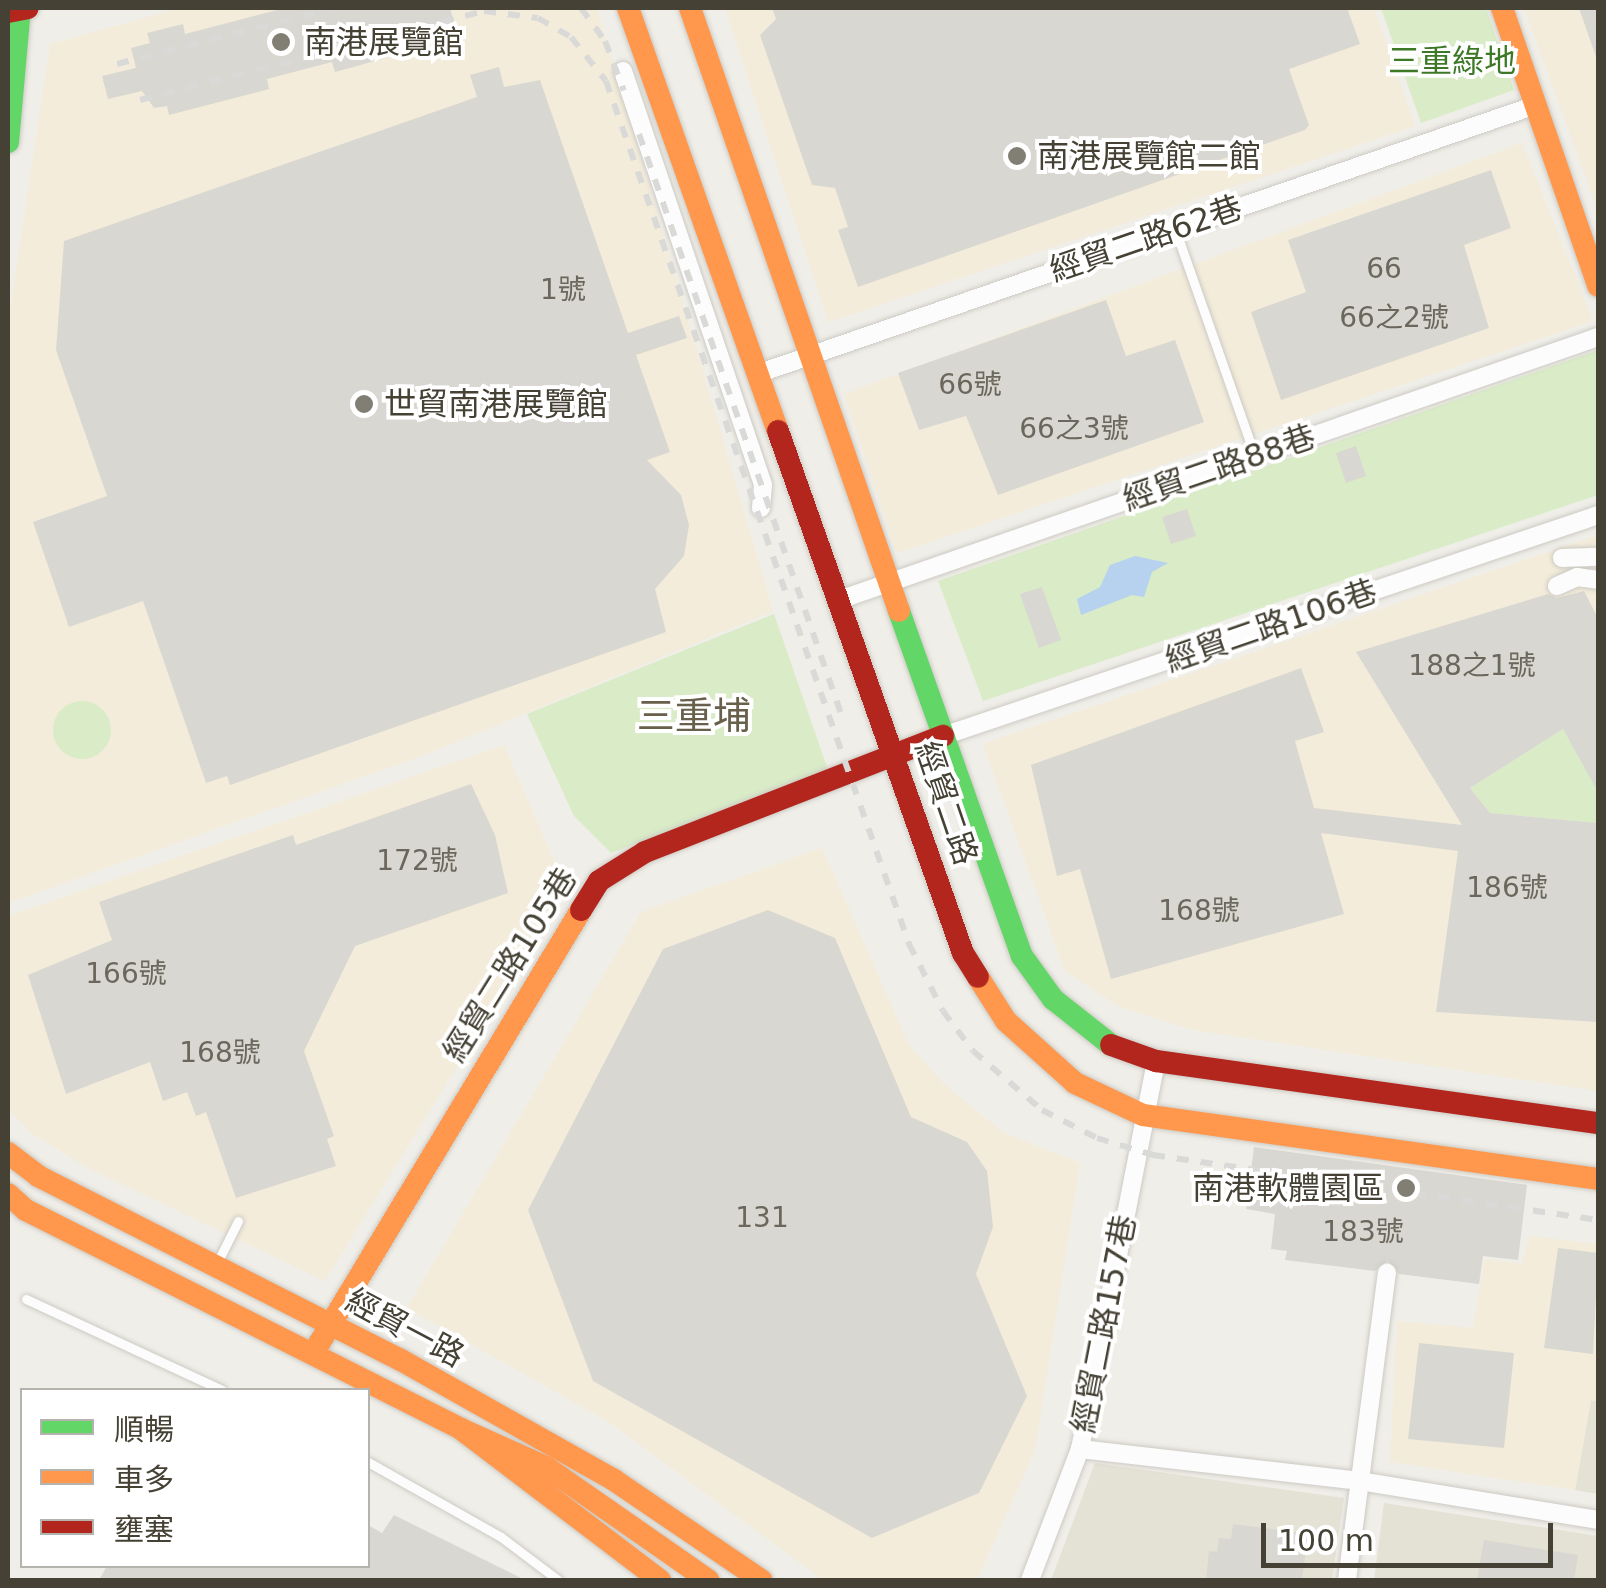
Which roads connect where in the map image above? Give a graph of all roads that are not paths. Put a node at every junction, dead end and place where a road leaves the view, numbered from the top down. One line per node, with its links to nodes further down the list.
1 (628, 8): 12 (main road, 經貿二路)
2 (690, 8): 11 (main road, 經貿二路)
3 (1502, 8): 6 (main road)
4 (19, 9): 7 (main road)
5 (622, 71): 14 (street)
6 (1536, 105): 8 (street, 經貿二路62巷); 9 (main road)
7 (8, 142)
8 (1175, 229): 11 (street, 經貿二路62巷); 13 (lane)
9 (1598, 286)
10 (1598, 337): 13 (street, 經貿二路88巷)
11 (811, 355): 12 (street, 經貿二路62巷); 18 (main road, 經貿二路)
12 (756, 374): 20 (main road, 經貿二路)
13 (1255, 456): 18 (street, 經貿二路88巷)
14 (762, 508)
15 (1598, 515): 21 (street, 經貿二路106巷)
16 (1562, 558): 17 (street)
17 (1593, 567): 19 (street)
18 (890, 582): 20 (street, 經貿二路88巷); 21 (main road, 經貿二路)
19 (1557, 586)
20 (839, 600): 22 (main road, 經貿二路)
21 (943, 736): 22 (main road, 經貿二路105巷); 23 (main road, 經貿二路)
22 (896, 759): 24 (main road, 經貿二路); 33 (main road, 經貿二路105巷)
23 (1156, 1061): 24 (street, 經貿二路157巷); 25 (main road, 經貿二路)
24 (1144, 1115): 27 (main road, 經貿二路); 37 (street, 經貿二路157巷)
25 (1598, 1123)
26 (8, 1153): 30 (main road, 經貿一路)
27 (1598, 1179)
28 (8, 1194): 34 (main road, 經貿一路)
29 (238, 1221): 30 (lane)
30 (215, 1266): 33 (main road, 經貿一路)
31 (1387, 1273): 39 (street)
32 (26, 1299): 35 (lane)
33 (330, 1325): 34 (main road, 經貿二路105巷); 44 (main road, 經貿一路)
34 (314, 1352): 36 (main road, 經貿一路)
35 (218, 1388)
36 (460, 1429): 42 (main road, 經貿一路); 43 (main road)
37 (1080, 1449): 39 (street); 45 (street, 經貿二路157巷)
38 (370, 1463): 41 (lane)
39 (1360, 1481): 40 (street); 46 (street)
40 (1598, 1520)
41 (558, 1580)
42 (660, 1580)
43 (708, 1580)
44 (761, 1580)
45 (1030, 1580)
46 (1348, 1580)

